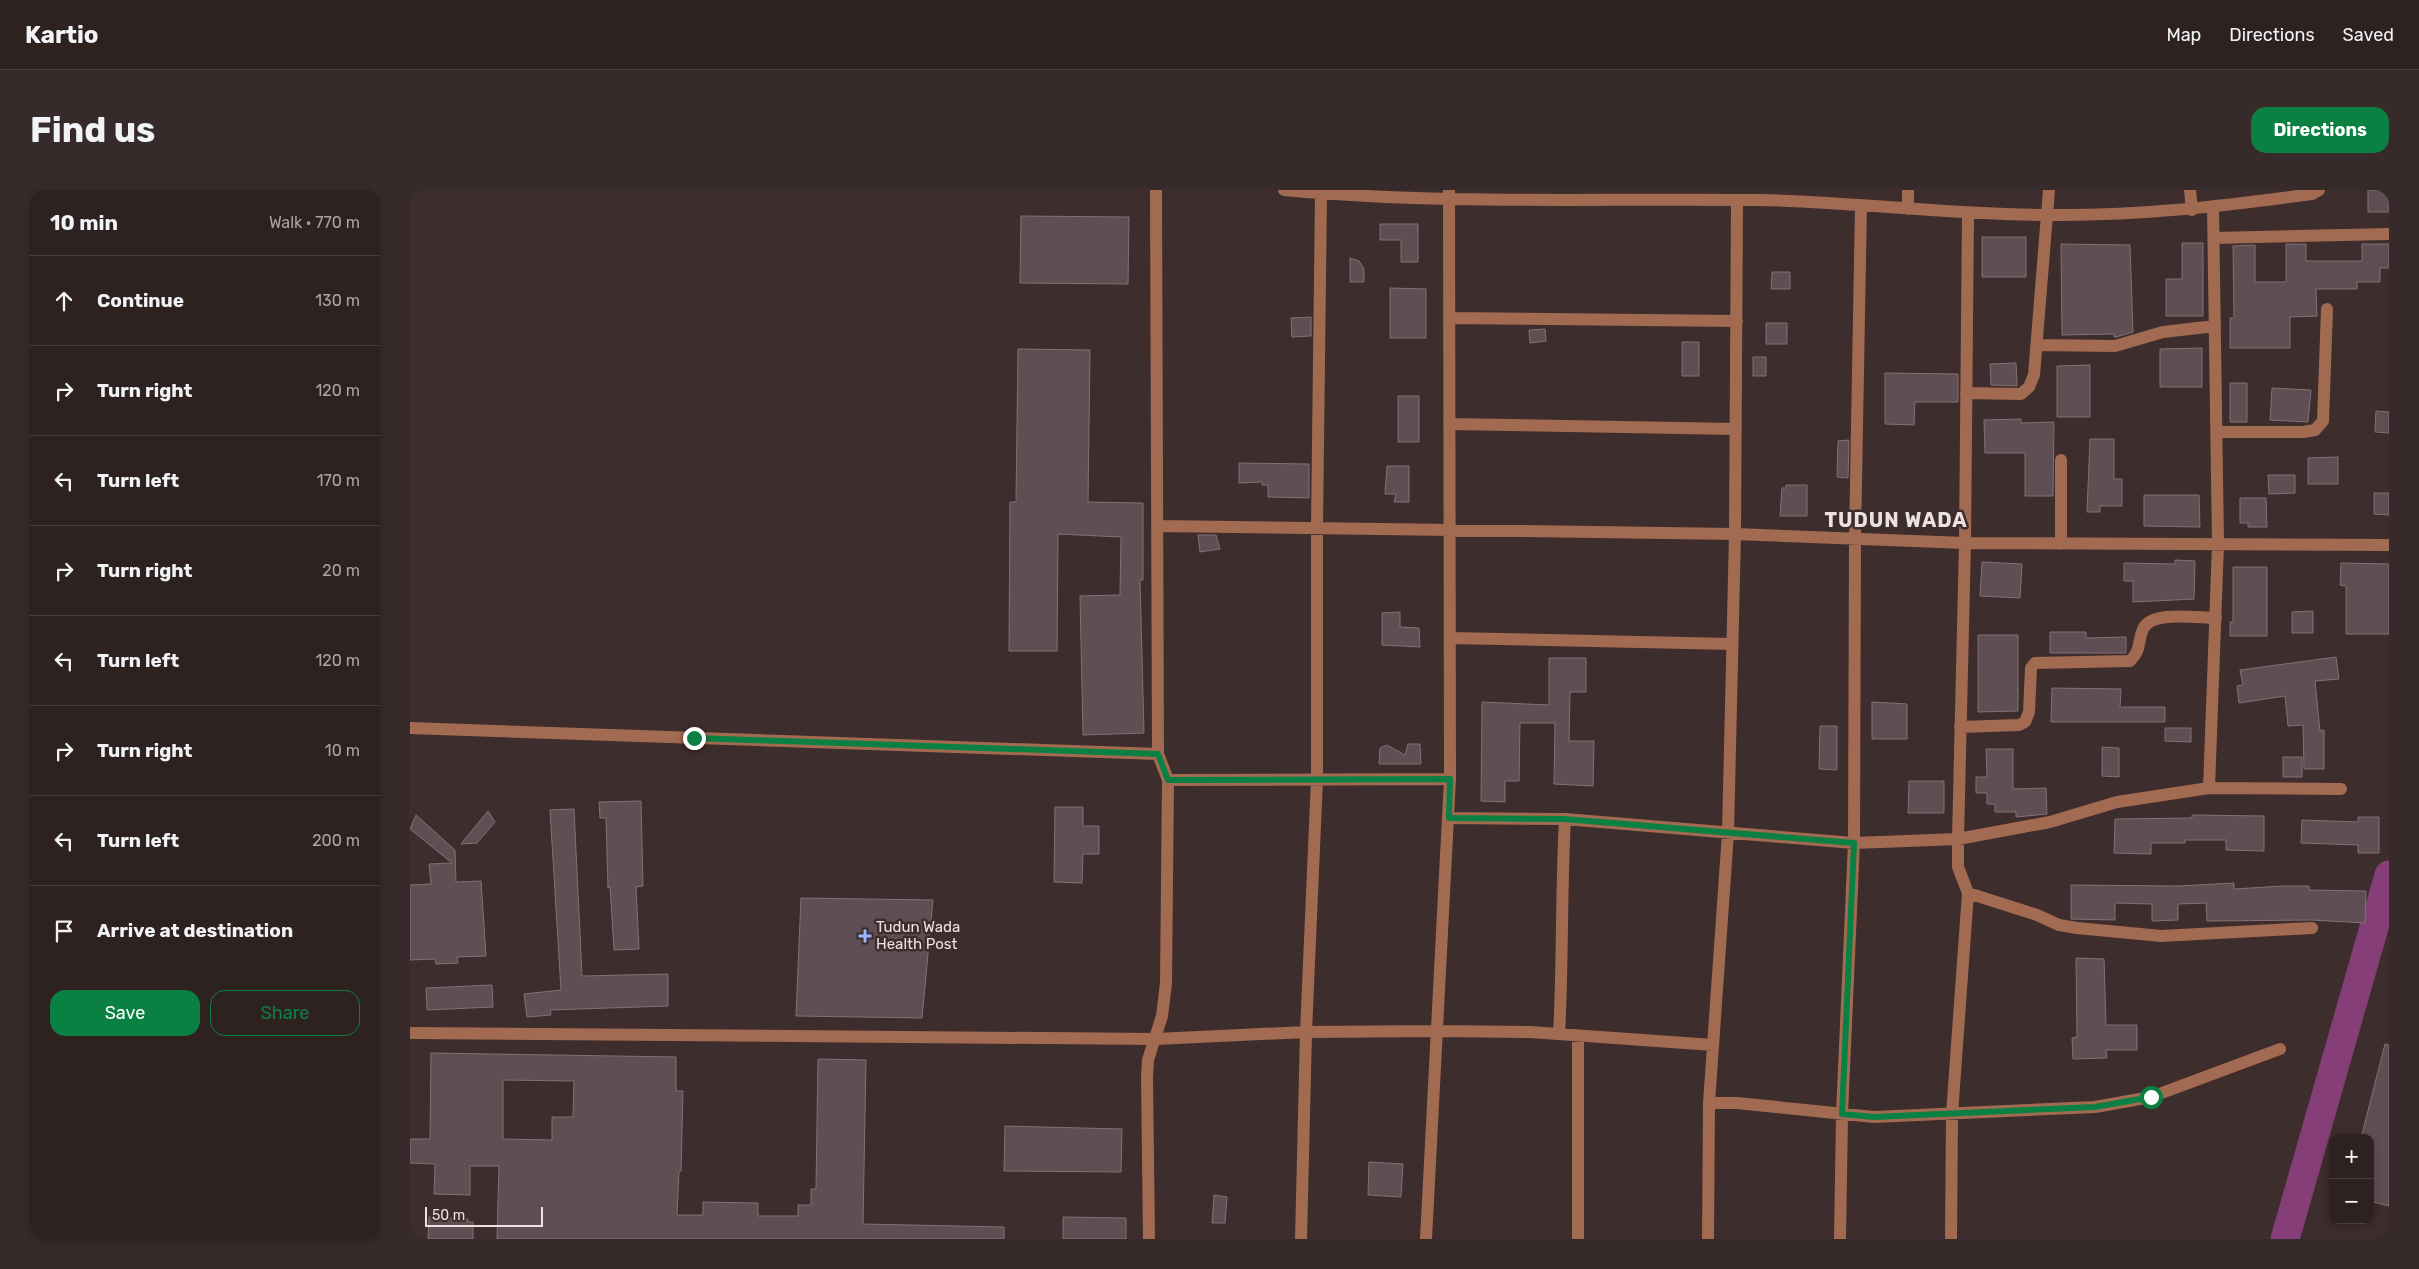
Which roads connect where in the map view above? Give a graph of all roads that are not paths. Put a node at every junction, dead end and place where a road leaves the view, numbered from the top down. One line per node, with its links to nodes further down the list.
1 (1156, 190): 31 (street)
2 (1284, 190): 8 (street)
3 (1908, 190): 15 (street)
4 (2049, 190): 18 (street)
5 (2190, 190): 16 (street)
6 (2319, 190): 14 (street)
7 (1334, 192): 8 (street); 10 (street)
8 (1321, 194): 32 (street)
9 (1636, 194): 10 (street); 12 (street)
10 (1449, 195): 22 (street)
11 (1760, 195): 12 (street); 13 (street)
12 (1737, 201): 23 (street)
13 (1861, 205): 15 (street); 35 (street)
14 (2213, 208): 16 (street); 20 (street)
15 (1908, 209): 17 (street)
16 (2192, 210): 18 (street)
17 (1968, 213): 18 (street); 26 (street)
18 (2048, 216): 25 (street)
19 (2389, 234): 20 (street)
20 (2214, 238): 24 (street)
21 (2327, 309): 29 (street)
22 (1450, 318): 23 (street); 27 (street)
23 (1737, 321): 28 (street)
24 (2215, 326): 25 (street); 29 (street)
25 (2037, 345): 26 (street)
26 (1966, 393): 36 (street)
27 (1449, 424): 28 (street); 33 (street)
28 (1736, 429): 34 (street)
29 (2217, 432): 38 (street)
30 (2061, 460): 37 (street)
31 (1157, 526): 32 (street); 45 (street)
32 (1317, 528): 33 (street); 46 (street)
33 (1449, 530): 34 (street); 41 (street)
34 (1735, 534): 35 (street); 42 (street)
35 (1855, 538): 36 (street); 55 (street)
36 (1965, 543): 37 (street); 43 (street)
37 (2061, 544): 38 (street)
38 (2218, 544): 39 (street); 40 (street)
39 (2389, 545)
40 (2216, 618): 43 (street); 49 (street)
41 (1450, 638): 42 (street); 47 (street)
42 (1732, 644): 53 (street)
43 (1960, 727): 54 (street)
44 (410, 728): 45 (street)
45 (1158, 754): 48 (street)
46 (1317, 779): 47 (street); 48 (street); 59 (street)
47 (1450, 779): 51 (street)
48 (1168, 780): 63 (street)
49 (2210, 788): 50 (street); 54 (street)
50 (2341, 789)
51 (1449, 818): 52 (street); 58 (street)
52 (1564, 819): 53 (street); 61 (street)
53 (1728, 834): 55 (street); 64 (street)
54 (1958, 839): 55 (street); 56 (street)
55 (1854, 843): 67 (street)
56 (1968, 893): 57 (street); 68 (street)
57 (2312, 928)
58 (1438, 1031): 59 (street); 61 (street); 71 (street)
59 (1306, 1032): 63 (street); 70 (street)
60 (410, 1033): 63 (street)
61 (1559, 1034): 62 (street)
62 (1578, 1036): 64 (street); 72 (street)
63 (1156, 1039): 69 (street)
64 (1713, 1045): 66 (street)
65 (2280, 1049): 68 (street)
66 (1709, 1103): 67 (street); 73 (street)
67 (1842, 1114): 68 (street); 74 (street)
68 (1952, 1114): 75 (street)
69 (1149, 1239)
70 (1301, 1239)
71 (1426, 1239)
72 (1578, 1239)
73 (1708, 1239)
74 (1840, 1239)
75 (1951, 1239)

